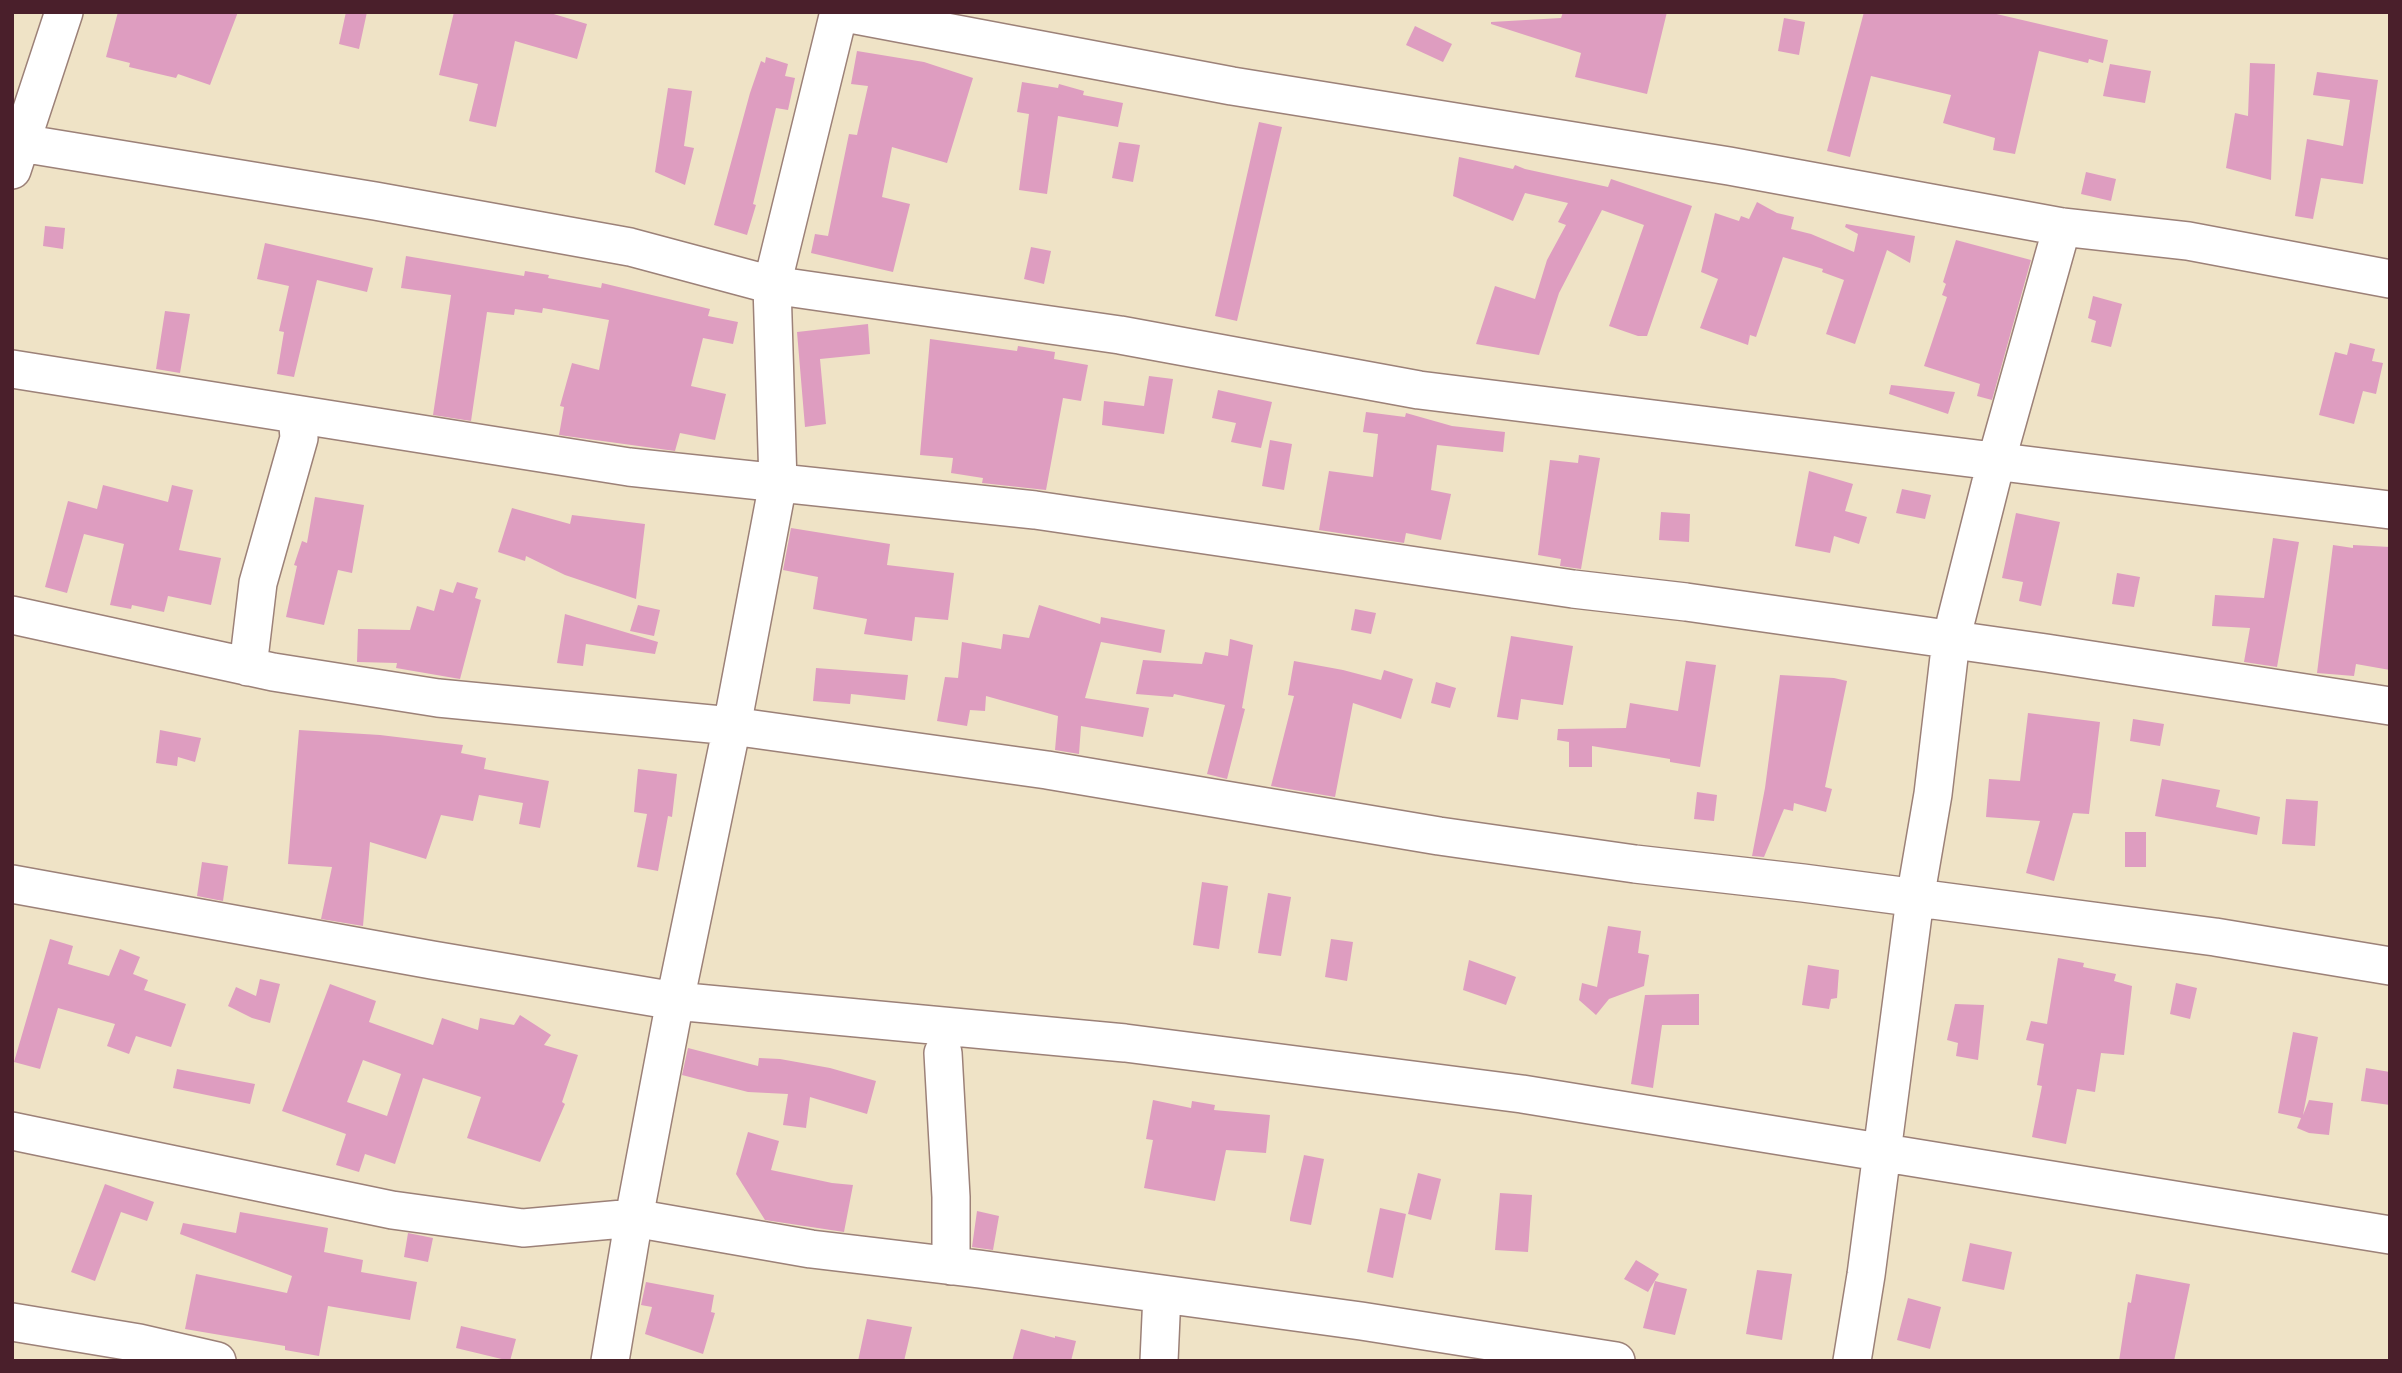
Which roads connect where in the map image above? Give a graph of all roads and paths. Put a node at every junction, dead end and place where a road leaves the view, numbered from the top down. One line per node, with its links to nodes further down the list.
1 (64, 12): 3 (street)
2 (840, 12): 4 (street); 6 (street)
3 (17, 156): 6 (street)
4 (2062, 228): 5 (street); 9 (street)
5 (2390, 279)
6 (772, 285): 9 (street); 10 (street)
7 (12, 369): 8 (street)
8 (297, 415): 10 (street); 14 (street)
9 (1996, 462): 11 (street); 13 (street)
10 (778, 483): 13 (street); 16 (street)
11 (2390, 510)
12 (12, 615): 14 (street)
13 (1951, 640): 15 (street); 18 (street)
14 (248, 667): 16 (street)
15 (2390, 706)
16 (732, 726): 18 (street); 20 (street)
17 (12, 884): 20 (street)
18 (1915, 899): 19 (street); 23 (street)
19 (2390, 966)
20 (675, 1001): 23 (street); 24 (street)
21 (943, 1053): 26 (street)
22 (12, 1131): 24 (street)
23 (1882, 1153): 25 (street); 33 (street)
24 (634, 1218): 26 (street); 30 (street)
25 (2390, 1235)
26 (951, 1266): 27 (street)
27 (1162, 1294): 31 (street); 32 (street)
28 (12, 1322): 29 (street)
29 (217, 1361)
30 (610, 1361)
31 (1159, 1361)
32 (1616, 1361)
33 (1852, 1361)

